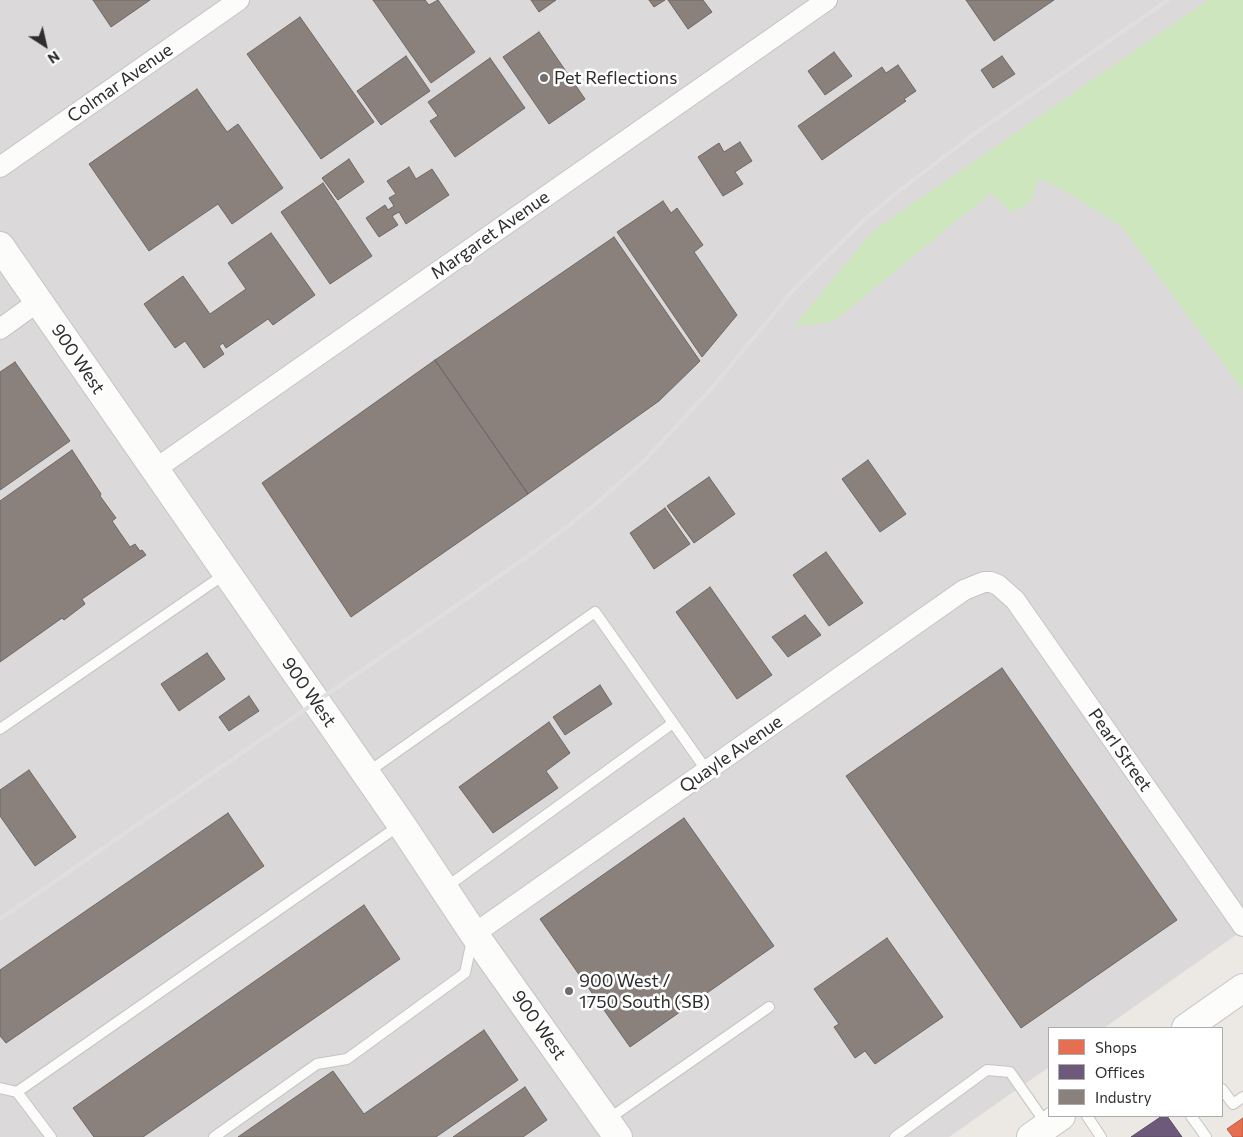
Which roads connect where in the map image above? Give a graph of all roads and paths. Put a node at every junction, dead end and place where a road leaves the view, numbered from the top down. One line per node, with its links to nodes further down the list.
1 (239, 0): 3 (street, Colmar Avenue)
2 (827, 0): 7 (street, Margaret Avenue)
3 (0, 167)
4 (0, 246): 5 (main road, 900 West)
5 (38, 301): 6 (street); 7 (main road, 900 West)
6 (0, 329)
7 (154, 470): 8 (main road, 900 West)
8 (226, 574): 11 (lane); 13 (main road, 900 West)
9 (991, 582): 12 (street, Quayle Avenue); 16 (street, Pearl Street)
10 (673, 723): 12 (lane); 13 (lane); 15 (lane)
11 (0, 729)
12 (707, 770): 17 (street, Quayle Avenue)
13 (366, 774): 14 (main road, 900 West)
14 (401, 824): 15 (main road, 900 West); 23 (lane)
15 (444, 889): 17 (main road, 900 West)
16 (1243, 926)
17 (474, 934): 28 (main road, 900 West); 30 (lane)
18 (1243, 988): 20 (main road)
19 (769, 1007): 28 (lane)
20 (1187, 1027)
21 (0, 1088): 23 (lane)
22 (1223, 1089): 24 (lane)
23 (17, 1092): 29 (lane)
24 (1243, 1096)
25 (1088, 1117): 32 (lane)
26 (1192, 1117): 33 (lane)
27 (1047, 1126): 31 (lane)
28 (612, 1129)
29 (51, 1137)
30 (214, 1137)
31 (895, 1137)
32 (1101, 1137)
33 (1206, 1137)

